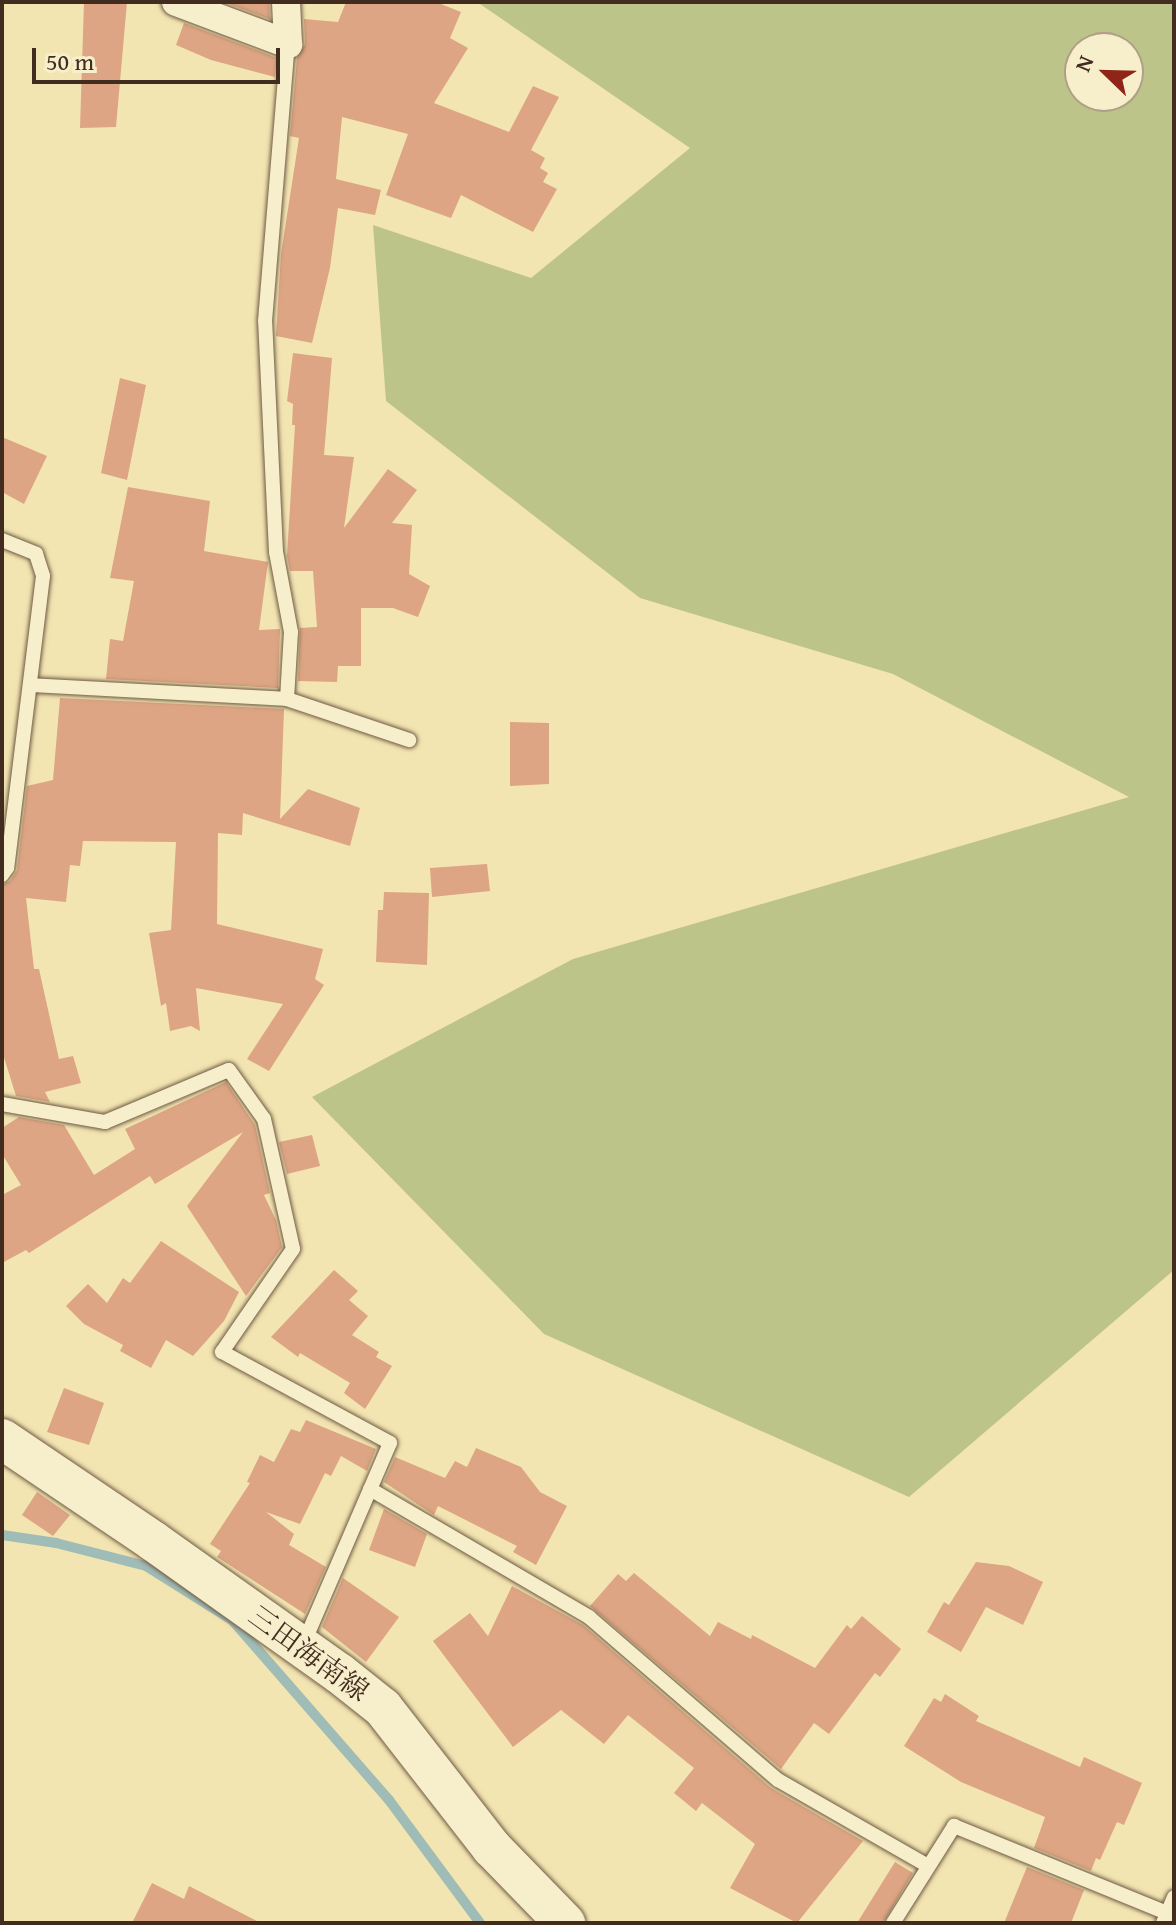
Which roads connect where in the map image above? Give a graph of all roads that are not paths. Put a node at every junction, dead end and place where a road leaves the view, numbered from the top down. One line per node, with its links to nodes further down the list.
1 (176, 2): 3 (street)
2 (286, 2): 3 (street)
3 (288, 44): 6 (lane)
4 (2, 540): 5 (lane)
5 (30, 685): 6 (lane); 8 (lane)
6 (287, 699): 7 (lane)
7 (409, 740)
8 (2, 875)
9 (2, 1104): 11 (lane)
10 (2, 1439): 12 (main road, 三田海南線)
11 (370, 1489): 12 (lane); 13 (lane)
12 (302, 1647): 16 (main road, 三田海南線)
13 (928, 1866): 15 (lane); 17 (lane)
14 (1174, 1897): 15 (lane)
15 (1168, 1917)
16 (565, 1923)
17 (893, 1923)

